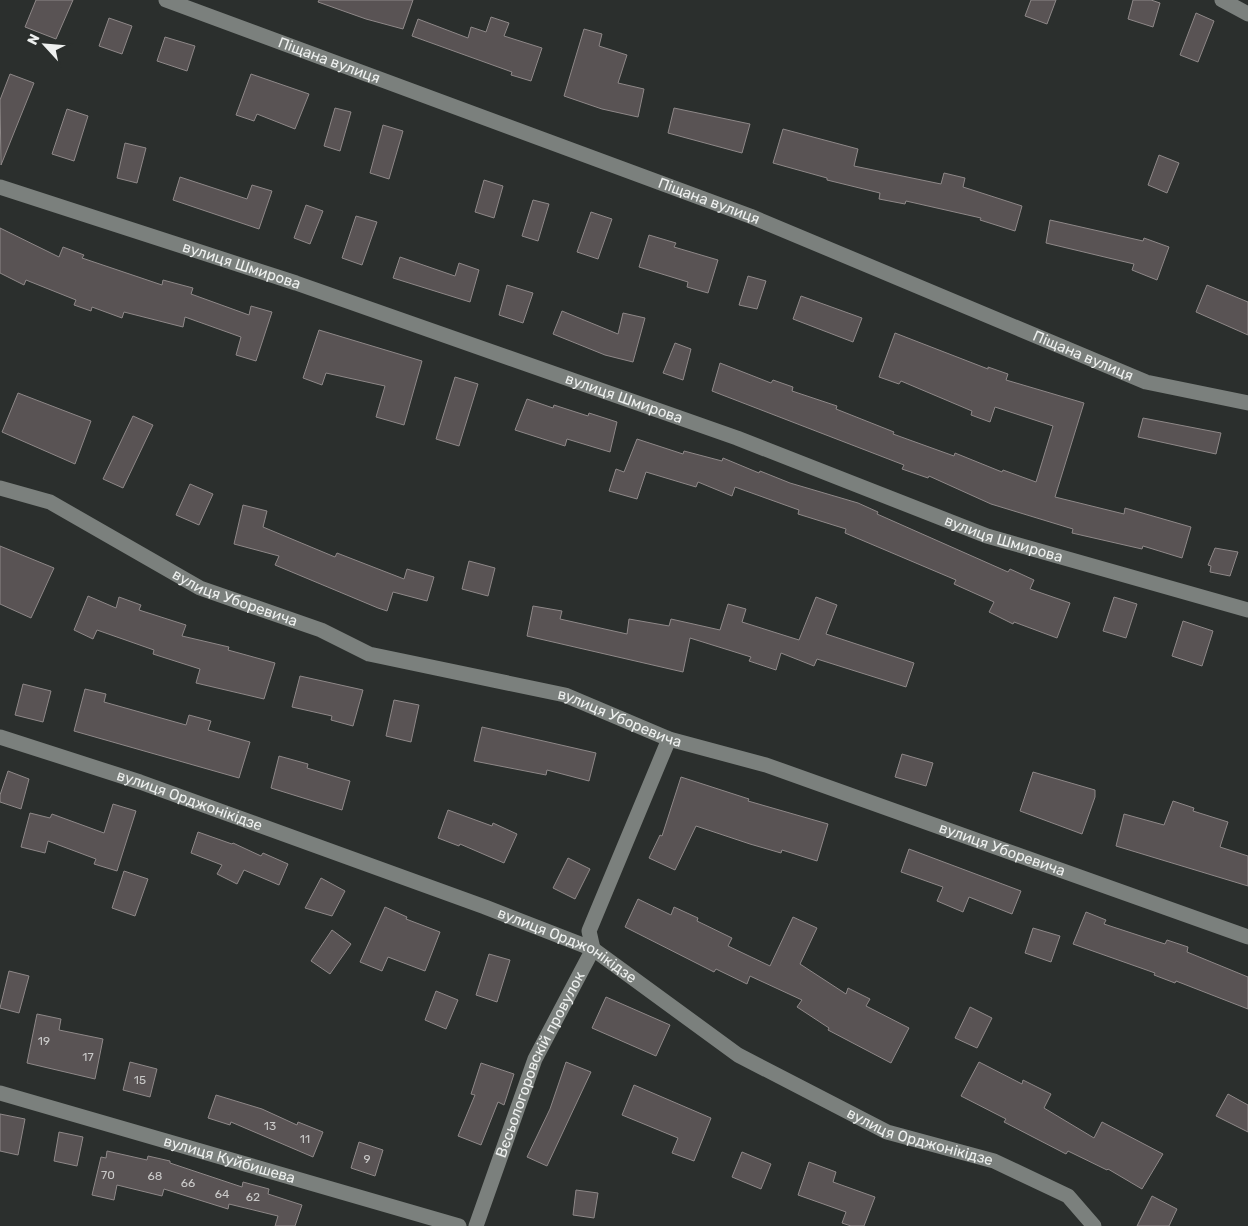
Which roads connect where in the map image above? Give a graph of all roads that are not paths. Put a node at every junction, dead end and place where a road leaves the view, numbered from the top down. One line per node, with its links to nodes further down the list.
1 (166, 0): 5 (street, Піщана вулиця)
2 (1222, 0): 3 (street)
3 (1248, 14)
4 (0, 187): 7 (street, вулиця Шмирова)
5 (1248, 403)
6 (0, 488): 9 (street, вулиця Уборевича)
7 (1248, 610)
8 (0, 737): 11 (street, вулиця Орджонікідзе)
9 (669, 739): 10 (street, вулиця Уборевича); 11 (street, Вєсьологоровскій провулок)
10 (1248, 937)
11 (592, 949): 14 (street, Вєсьологоровскій провулок); 15 (street, вулиця Орджонікідзе)
12 (0, 1093): 13 (street, вулиця Куйбишева)
13 (459, 1226)
14 (476, 1226)
15 (1094, 1226)

